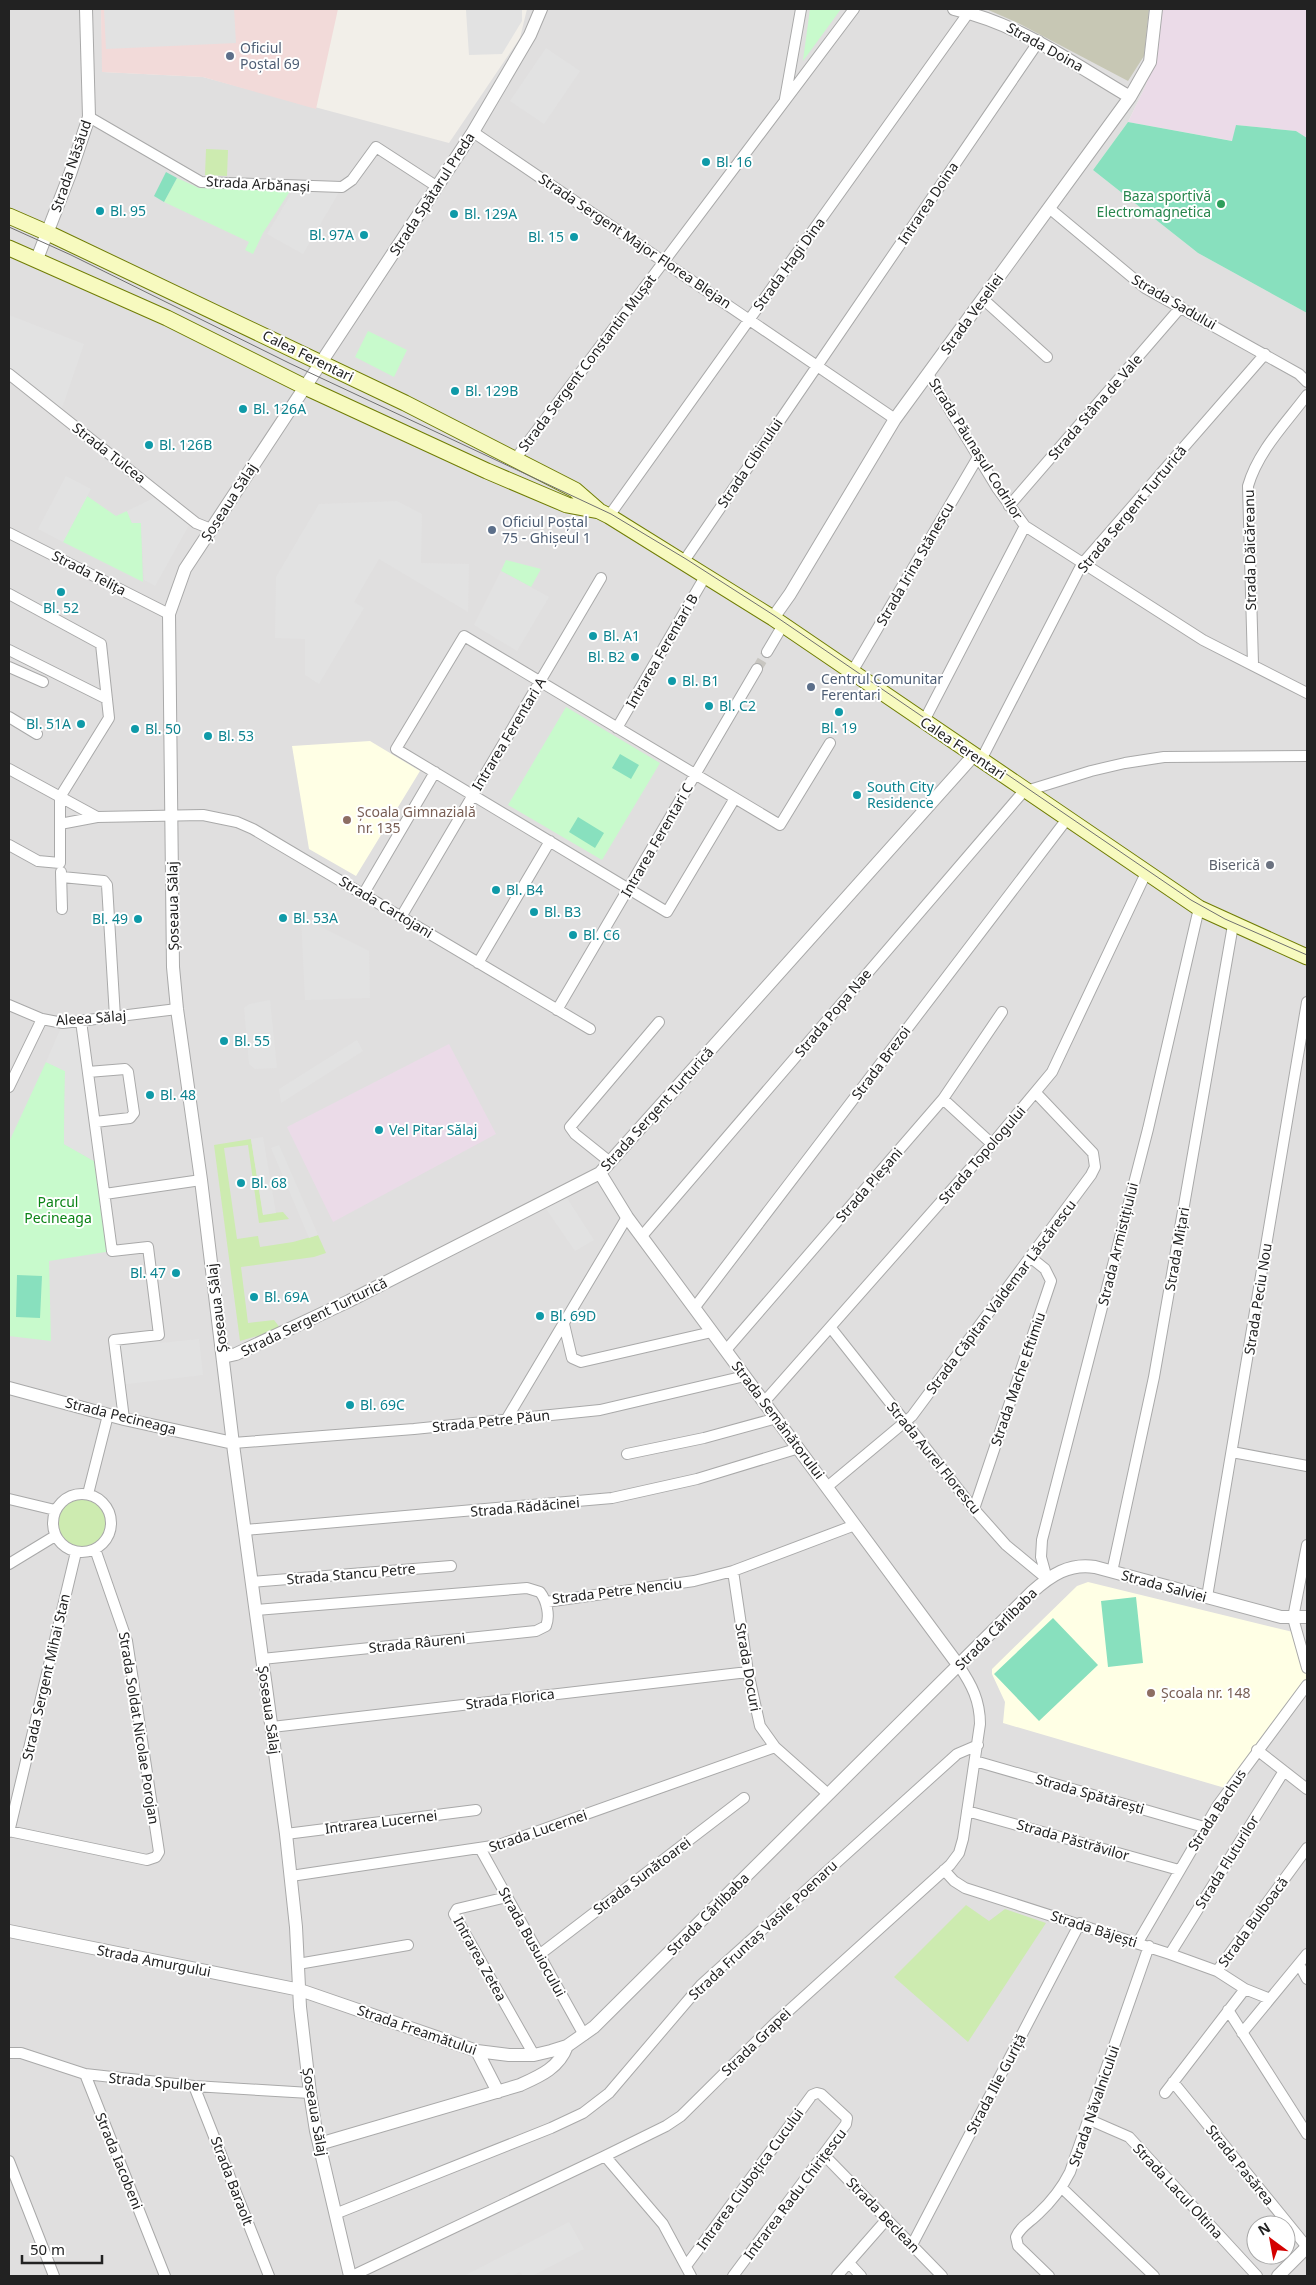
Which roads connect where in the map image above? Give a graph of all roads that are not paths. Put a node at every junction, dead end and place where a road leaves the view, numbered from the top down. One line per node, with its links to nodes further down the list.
1 (86, 9): 11 (street, Strada Năsăud)
2 (541, 9): 12 (street, Strada Spătarul Preda)
3 (800, 9): 10 (street, Strada Sergent Constantin Mușat)
4 (854, 9): 10 (street, Strada Sergent Constantin Mușat)
5 (954, 9): 7 (street, Strada Doina)
6 (1156, 9): 9 (street, Strada Veseliei)
7 (969, 12): 8 (street, Strada Doina); 22 (street, Strada Hagi Dina)
8 (1039, 41): 9 (street, Strada Doina); 25 (street, Intrarea Doina)
9 (1130, 98): 14 (street, Strada Veseliei)
10 (784, 101): 19 (street, Strada Sergent Constantin Mușat)
11 (89, 118): 13 (street, Strada Arbănași); 16 (street, Strada Năsăud)
12 (473, 132): 13 (street, Strada Spătarul Preda); 19 (street, Strada Sergent Major Florea Blejan)
13 (436, 186): 28 (street, Strada Spătarul Preda)
14 (1049, 208): 20 (street, Strada Veseliei); 21 (street, Strada Sadului)
15 (9, 216): 16 (main road, Calea Ferentari)
16 (48, 233): 18 (street, Strada Năsăud); 28 (main road, Calea Ferentari)
17 (9, 248): 18 (main road, Calea Ferentari)
18 (37, 259): 28 (main road, Calea Ferentari)
19 (664, 261): 22 (street, Strada Sergent Major Florea Blejan); 33 (street, Strada Sergent Constantin Mușat)
20 (983, 299): 24 (street); 27 (street, Strada Veseliei)
21 (1181, 307): 23 (street, Strada Sadului); 34 (street, Strada Stâna de Vale)
22 (750, 320): 25 (street, Strada Sergent Major Florea Blejan); 35 (street, Strada Hagi Dina)
23 (1265, 354): 29 (street, Strada Sadului); 40 (street, Strada Sergent Turturică)
24 (1047, 357)
25 (817, 366): 31 (street, Strada Sergent Major Florea Blejan); 39 (street, Strada Cibinului)
26 (9, 374): 37 (street, Strada Tulcea)
27 (928, 374): 31 (street, Strada Veseliei); 32 (street, Strada Păunașul Codrilor)
28 (313, 375): 33 (main road, Calea Ferentari); 35 (main road, Calea Ferentari); 37 (street, Șoseaua Sălaj)
29 (1307, 382)
30 (1307, 395): 48 (street, Strada Dăicăreanu)
31 (896, 419): 45 (street, Strada Veseliei)
32 (978, 457): 34 (street, Strada Păunașul Codrilor); 51 (street, Strada Irina Stănescu)
33 (516, 458): 35 (main road, Calea Ferentari)
34 (1009, 506): 36 (street, Strada Păunașul Codrilor)
35 (604, 514): 39 (main road, Calea Ferentari)
36 (1025, 526): 40 (street, Strada Păunașul Codrilor); 57 (street)
37 (211, 529): 44 (street, Șoseaua Sălaj)
38 (9, 533): 44 (street, Strada Telița)
39 (684, 561): 41 (main road, Calea Ferentari)
40 (1082, 564): 48 (street, Strada Păunașul Codrilor); 62 (street, Strada Sergent Turturică)
41 (706, 575): 45 (main road, Calea Ferentari); 58 (street, Intrarea Ferentari B)
42 (601, 578): 53 (street, Intrarea Ferentari A)
43 (9, 594): 55 (street)
44 (169, 614): 70 (street, Șoseaua Sălaj)
45 (778, 622): 47 (street); 51 (main road, Calea Ferentari)
46 (9, 650): 55 (street)
47 (768, 652)
48 (1252, 664): 54 (street, Strada Păunașul Codrilor)
49 (9, 667): 52 (street)
50 (757, 670): 65 (street, Intrarea Ferentari C)
51 (852, 672): 57 (main road, Calea Ferentari)
52 (42, 682)
53 (540, 682): 58 (street); 64 (street); 67 (street, Intrarea Ferentari A)
54 (1307, 693)
55 (107, 699): 68 (street)
56 (9, 717): 59 (street)
57 (924, 721): 62 (main road, Calea Ferentari)
58 (617, 728): 65 (street)
59 (38, 734)
60 (830, 743): 69 (street)
61 (1307, 756): 66 (street)
62 (977, 758): 66 (main road, Calea Ferentari); 103 (street, Strada Sergent Turturică)
63 (9, 769): 68 (street)
64 (435, 772): 67 (street); 80 (street)
65 (696, 775): 69 (street); 79 (street, Intrarea Ferentari C)
66 (1025, 790): 72 (main road, Calea Ferentari); 108 (street, Strada Popa Nae)
67 (473, 795): 74 (street); 83 (street, Intrarea Ferentari A)
68 (60, 797): 71 (street); 73 (street)
69 (735, 798): 79 (street)
70 (171, 815): 71 (street, Strada Cartojani); 80 (street, Strada Cartojani); 89 (street, Șoseaua Sălaj)
71 (97, 818): 73 (street, Strada Cartojani)
72 (1067, 820): 77 (main road, Calea Ferentari); 110 (street, Strada Brezoi)
73 (60, 824): 76 (street)
74 (550, 841): 79 (street); 86 (street)
75 (9, 845): 76 (street)
76 (60, 864): 78 (street)
77 (1146, 873): 81 (main road, Calea Ferentari); 99 (street, Strada Topologului)
78 (62, 877): 82 (street); 92 (street)
79 (628, 889): 90 (street, Intrarea Ferentari C)
80 (364, 893): 83 (street, Strada Cartojani)
81 (1199, 908): 84 (main road, Calea Ferentari); 145 (street, Strada Armistițiului)
82 (62, 909)
83 (402, 917): 86 (street, Strada Cartojani)
84 (1233, 925): 85 (main road, Calea Ferentari); 143 (street, Strada Mițari)
85 (1307, 957)
86 (478, 963): 90 (street, Strada Cartojani)
87 (1307, 1002): 126 (street, Strada Peciu Nou)
88 (9, 1005): 93 (street, Aleea Sălaj)
89 (176, 1010): 92 (street, Aleea Sălaj); 105 (street, Șoseaua Sălaj)
90 (558, 1010): 96 (street, Strada Cartojani)
91 (1002, 1012): 100 (street, Strada Pleșani)
92 (115, 1017): 94 (street, Aleea Sălaj)
93 (42, 1019): 94 (street, Aleea Sălaj); 98 (street)
94 (81, 1021): 97 (street)
95 (658, 1022): 103 (street)
96 (590, 1029)
97 (88, 1072): 101 (street); 101 (street)
98 (9, 1087)
99 (1036, 1093): 102 (street, Strada Topologului); 109 (street, Strada Căpitan Valdemar Lăscărescu)
100 (943, 1099): 102 (street); 114 (street, Strada Pleșani)
101 (95, 1122): 106 (street)
102 (992, 1144): 112 (street, Strada Topologului)
103 (610, 1162): 104 (street, Strada Sergent Turturică)
104 (600, 1173): 107 (street, Strada Semănătorului); 115 (street, Strada Sergent Turturică)
105 (201, 1180): 106 (street); 115 (street, Șoseaua Sălaj)
106 (105, 1194): 120 (street)
107 (627, 1216): 108 (street, Strada Semănătorului); 111 (street)
108 (642, 1236): 110 (street, Strada Semănătorului)
109 (1030, 1257): 123 (street, Strada Căpitan Valdemar Lăscărescu); 132 (street, Strada Mache Eftimiu)
110 (695, 1308): 113 (street, Strada Semănătorului)
111 (564, 1324): 113 (street); 122 (street)
112 (831, 1328): 118 (street, Strada Topologului); 123 (street, Strada Aurel Florescu)
113 (712, 1332): 114 (street, Strada Semănătorului)
114 (726, 1350): 116 (street, Strada Semănătorului)
115 (222, 1357): 124 (street, Șoseaua Sălaj)
116 (745, 1376): 118 (street, Strada Semănătorului); 122 (street, Strada Petre Păun)
117 (9, 1388): 119 (street, Strada Pecineaga)
118 (765, 1401): 121 (street, Strada Semănătorului)
119 (108, 1415): 120 (street, Strada Pecineaga); 130 (street)
120 (124, 1418): 124 (street, Strada Pecineaga)
121 (778, 1418): 125 (street, Strada Semănătorului); 127 (street)
122 (506, 1420): 124 (street, Strada Petre Păun)
123 (906, 1423): 129 (street, Strada Căpitan Valdemar Lăscărescu); 132 (street, Strada Aurel Florescu)
124 (233, 1443): 135 (street, Șoseaua Sălaj)
125 (799, 1448): 129 (street, Strada Semănătorului); 135 (street, Strada Rădăcinei)
126 (1232, 1452): 128 (street); 146 (street, Strada Peciu Nou)
127 (627, 1454)
128 (1307, 1466)
129 (827, 1487): 134 (street, Strada Semănătorului)
130 (88, 1494): 133 (street); 138 (street)
131 (9, 1499): 133 (street)
132 (974, 1509): 145 (street, Strada Aurel Florescu)
133 (55, 1510): 136 (street)
134 (855, 1525): 142 (street, Strada Petre Nenciu); 152 (street, Strada Semănătorului)
135 (245, 1530): 144 (street, Șoseaua Sălaj)
136 (55, 1536): 139 (street); 140 (street)
137 (1307, 1545): 150 (street)
138 (95, 1549): 139 (street); 168 (street, Strada Soldat Nicolae Porojan)
139 (76, 1552): 168 (street, Strada Sergent Mihai Stan)
140 (9, 1564)
141 (451, 1566): 144 (street, Strada Stancu Petre)
142 (733, 1571): 147 (street, Strada Petre Nenciu); 154 (street, Strada Docuri)
143 (1112, 1572): 145 (street, Strada Salviei); 146 (street, Strada Salviei)
144 (252, 1582): 148 (street, Șoseaua Sălaj)
145 (1043, 1582): 152 (street, Strada Cârlibaba)
146 (1207, 1597): 150 (street, Strada Salviei)
147 (546, 1602): 148 (street, Strada Petre Nenciu); 151 (street, Strada Râureni)
148 (256, 1610): 151 (street, Șoseaua Sălaj)
149 (1307, 1617): 150 (street)
150 (1293, 1618): 153 (street)
151 (262, 1659): 156 (street, Șoseaua Sălaj)
152 (959, 1666): 157 (street, Strada Grapei); 163 (street, Strada Cârlibaba)
153 (1307, 1668)
154 (748, 1672): 156 (street, Strada Florica); 158 (street, Strada Docuri)
155 (1307, 1685): 159 (street, Strada Bachus)
156 (272, 1727): 169 (street, Șoseaua Sălaj)
157 (978, 1745): 160 (street, Strada Grapei); 212 (street, Strada Fruntaș Vasile Poenaru)
158 (775, 1747): 163 (street, Strada Docuri); 171 (street, Strada Lucernei)
159 (1257, 1750): 161 (street); 167 (street, Strada Bachus)
160 (976, 1761): 166 (street, Strada Grapei); 167 (street, Strada Spătărești)
161 (1284, 1771): 162 (street); 181 (street, Strada Fluturilor)
162 (1307, 1789)
163 (828, 1794): 193 (street, Strada Cârlibaba)
164 (744, 1798): 183 (street, Strada Sunătoarei)
165 (476, 1810): 169 (street, Intrarea Lucernei)
166 (967, 1811): 172 (street, Strada Grapei); 173 (street, Strada Păstrăvilor)
167 (1204, 1826): 173 (street, Strada Bachus)
168 (9, 1831)
169 (286, 1834): 174 (street, Șoseaua Sălaj)
170 (1307, 1848): 186 (street, Strada Bulboacă)
171 (481, 1850): 174 (street, Strada Lucernei); 175 (street, Strada Busuiocului)
172 (944, 1870): 176 (street, Strada Băjești); 209 (street, Strada Grapei)
173 (1179, 1870): 178 (street, Strada Bachus)
174 (291, 1876): 184 (street, Șoseaua Sălaj)
175 (507, 1897): 183 (street, Strada Busuiocului); 197 (street, Intrarea Zetea)
176 (1080, 1924): 178 (street, Strada Băjești); 214 (street, Strada Ilie Guriță)
177 (9, 1932): 189 (street, Strada Amurgului)
178 (1138, 1942): 180 (street, Strada Băjești)
179 (408, 1945): 184 (street)
180 (1149, 1946): 181 (street, Strada Băjești); 205 (street, Strada Năvalnicului)
181 (1170, 1954): 186 (street, Strada Băjești)
182 (1307, 1954): 185 (street)
183 (539, 1955): 193 (street, Strada Busuiocului)
184 (298, 1964): 189 (street, Șoseaua Sălaj)
185 (1299, 1964): 187 (street); 190 (street)
186 (1217, 1971): 188 (street, Strada Băjești)
187 (1307, 1979)
188 (1245, 1989): 190 (street); 191 (street)
189 (300, 1990): 195 (street, Strada Freamătului); 202 (street, Șoseaua Sălaj)
190 (1270, 1999): 192 (street)
191 (1228, 2010): 192 (street); 199 (street)
192 (1242, 2033): 206 (street)
193 (584, 2035): 194 (street, Strada Cârlibaba)
194 (567, 2046): 197 (street, Strada Freamătului); 201 (street, Strada Cârlibaba)
195 (477, 2051): 197 (street, Strada Freamătului); 201 (street)
196 (9, 2053): 198 (street, Strada Spulber)
197 (534, 2054)
198 (84, 2074): 200 (street, Strada Spulber); 219 (street, Strada Iacobeni)
199 (1173, 2082): 204 (street); 215 (street, Strada Pasărea)
200 (194, 2086): 202 (street, Strada Spulber); 220 (street, Strada Baraolt)
201 (498, 2092): 207 (street, Strada Cârlibaba)
202 (310, 2093): 207 (street, Șoseaua Sălaj)
203 (817, 2093): 208 (street, Intrarea Radu Chirițescu); 217 (street, Intrarea Ciuboțica Cucului)
204 (1165, 2093)
205 (1090, 2120): 211 (street, Strada Năvalnicului); 229 (street, Strada Lacul Oltina)
206 (1307, 2134)
207 (319, 2144): 212 (street, Șoseaua Sălaj)
208 (824, 2155): 213 (street, Strada Beclean); 223 (street, Intrarea Radu Chirițescu)
209 (606, 2156): 217 (street); 221 (street, Strada Grapei)
210 (9, 2161): 218 (street)
211 (1062, 2188): 227 (street, Strada Năvalnicului); 228 (street)
212 (336, 2214): 221 (street, Șoseaua Sălaj)
213 (887, 2219): 214 (street, Strada Beclean); 216 (street)
214 (912, 2245): 226 (street, Strada Beclean)
215 (1307, 2247): 230 (street)
216 (848, 2263): 224 (street); 225 (street)
217 (686, 2266): 222 (street)
218 (54, 2276)
219 (165, 2276)
220 (269, 2276)
221 (351, 2276)
222 (691, 2276)
223 (733, 2276)
224 (837, 2276)
225 (861, 2276)
226 (942, 2276)
227 (1049, 2276)
228 (1154, 2276)
229 (1257, 2276)
230 (1278, 2276)

